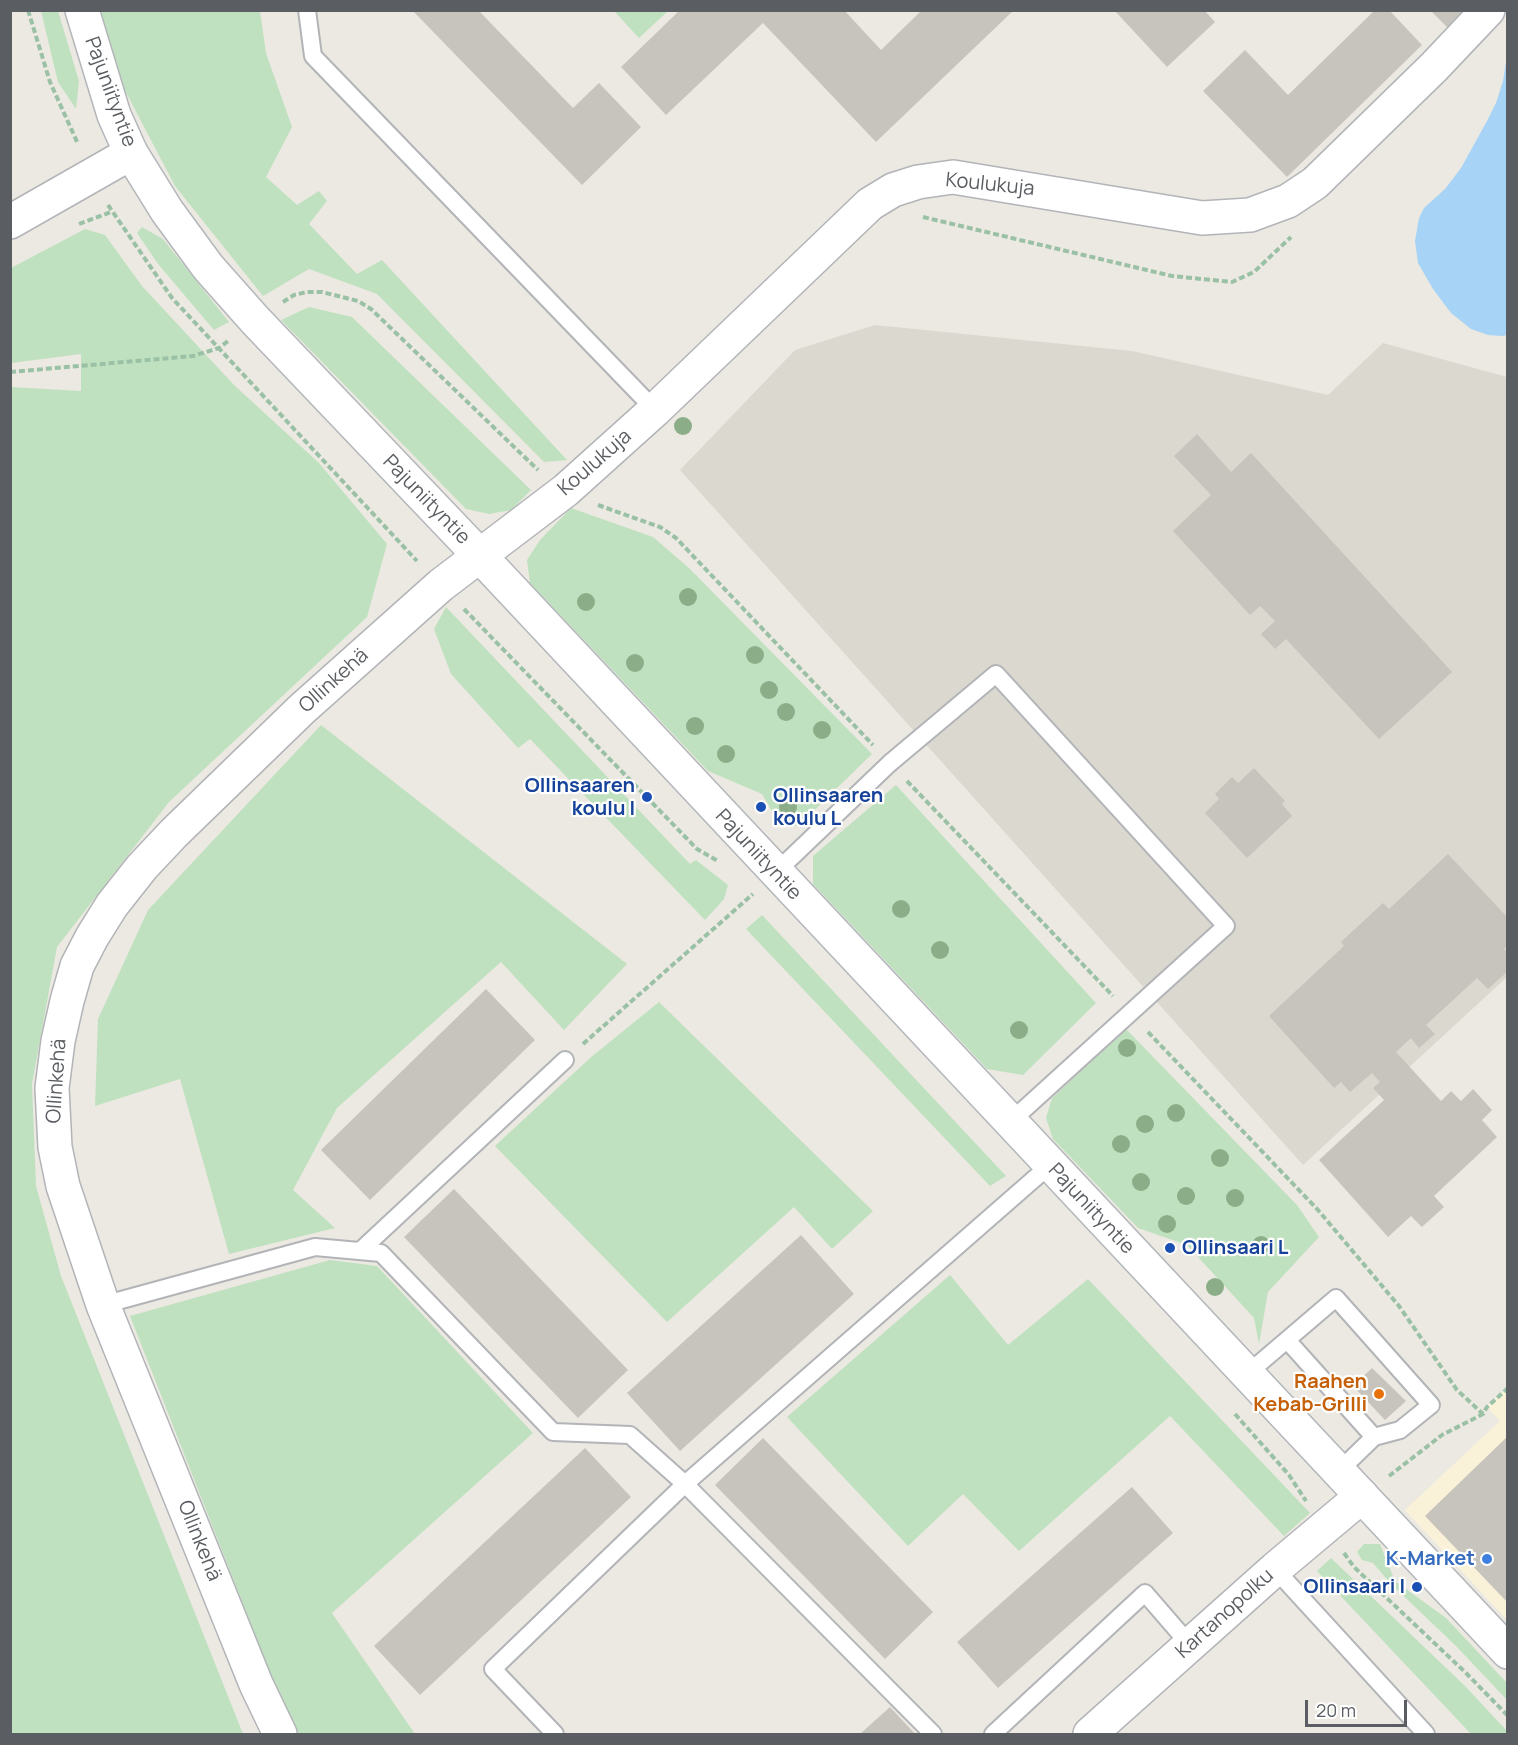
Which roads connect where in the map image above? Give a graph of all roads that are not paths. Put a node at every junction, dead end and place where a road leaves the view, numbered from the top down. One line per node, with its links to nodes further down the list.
1 (82, 10): 4 (street, Pajuniityntie)
2 (307, 10): 6 (lane)
3 (1488, 10): 6 (street, Koulukuja)
4 (131, 153): 5 (street); 7 (street, Pajuniityntie)
5 (10, 222)
6 (655, 410): 7 (street, Koulukuja)
7 (480, 556): 8 (street, Pajuniityntie); 13 (street, Ollinkehä)
8 (775, 873): 10 (street, Pajuniityntie); 10 (lane)
9 (565, 1060): 12 (lane)
10 (1010, 1122): 11 (street, Pajuniityntie)
11 (1050, 1165): 15 (street, Pajuniityntie); 18 (lane)
12 (360, 1251): 13 (lane); 18 (lane)
13 (103, 1305): 23 (street, Ollinkehä)
14 (1287, 1340): 15 (lane); 16 (lane); 16 (lane)
15 (1247, 1374): 17 (street, Pajuniityntie)
16 (1374, 1437): 17 (lane)
17 (1338, 1472): 19 (street, Pajuniityntie)
18 (685, 1484): 24 (lane); 25 (lane)
19 (1362, 1497): 20 (street, Kartanopolku); 22 (street, Pajuniityntie)
20 (1275, 1569): 21 (street, Kartanopolku); 28 (lane)
21 (1190, 1645): 26 (lane); 27 (street, Kartanopolku)
22 (1508, 1652)
23 (280, 1734)
24 (555, 1734)
25 (933, 1734)
26 (993, 1734)
27 (1090, 1734)
28 (1426, 1734)

